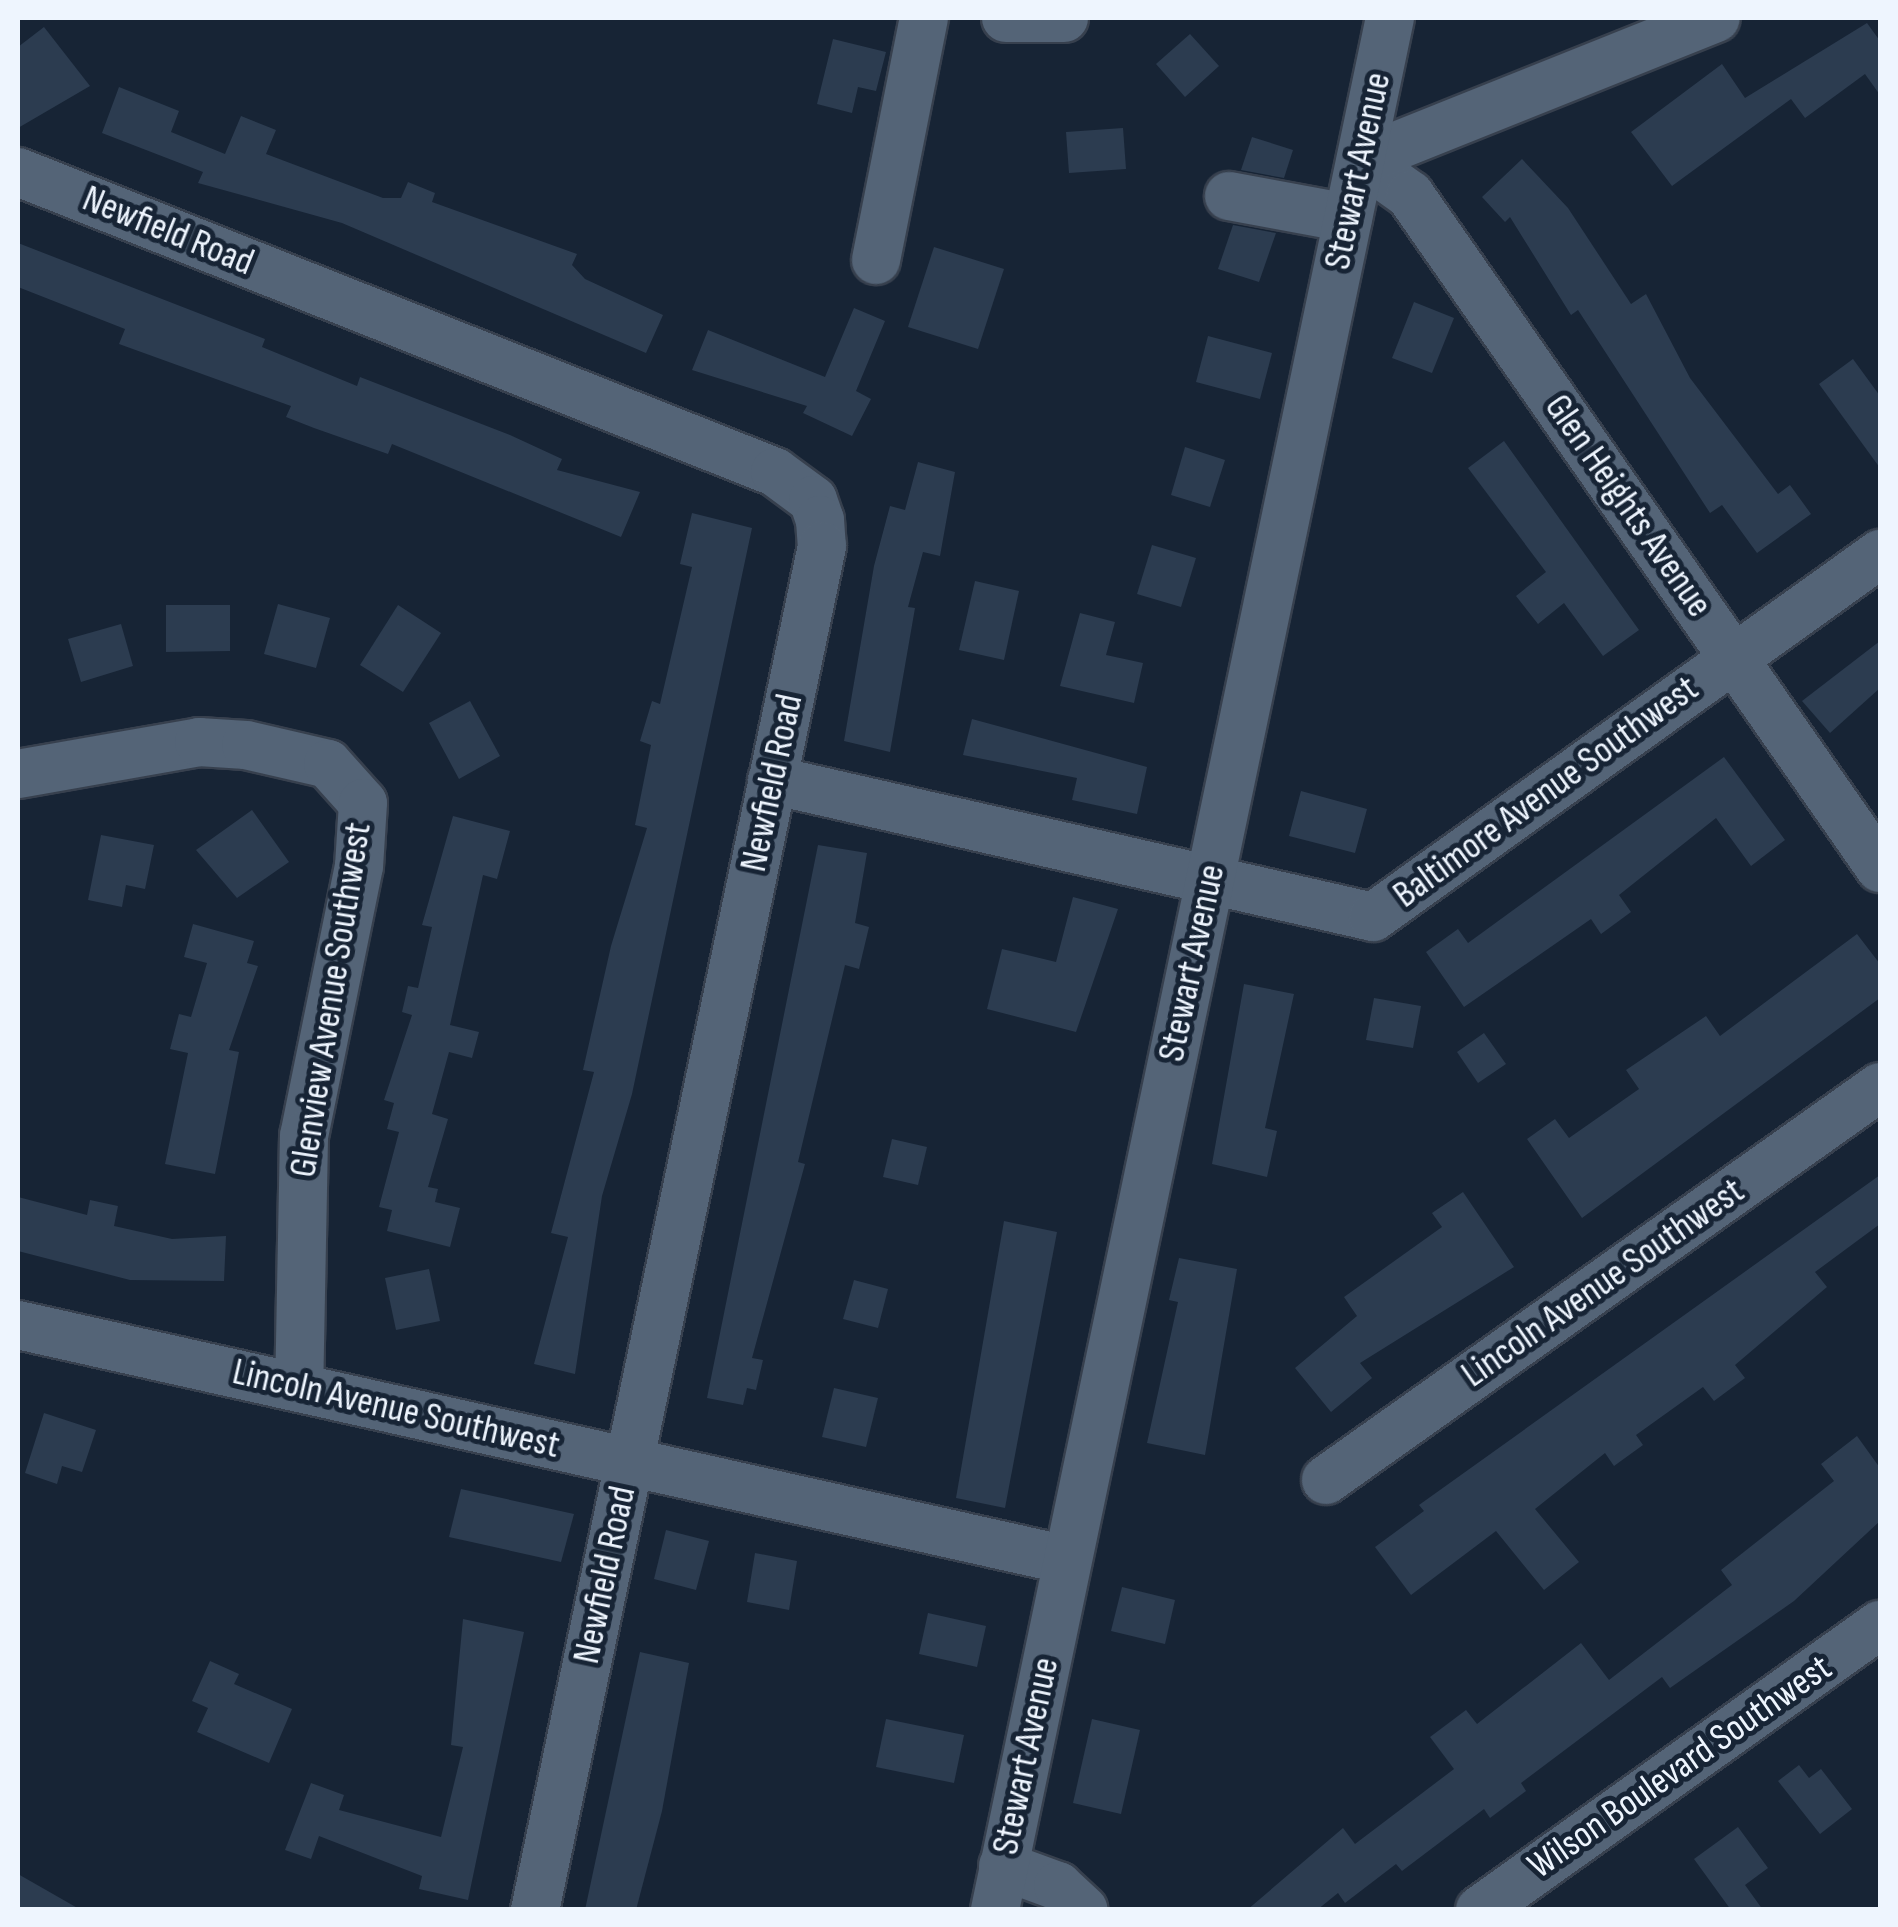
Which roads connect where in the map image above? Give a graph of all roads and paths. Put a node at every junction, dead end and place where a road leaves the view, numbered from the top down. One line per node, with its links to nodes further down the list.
1 (924, 18): 8 (street)
2 (1390, 18): 4 (street, Stewart Avenue)
3 (1716, 18): 4 (street)
4 (1360, 160): 7 (street, Stewart Avenue); 10 (street, Glen Heights Avenue)
5 (18, 172): 12 (street, Newfield Road)
6 (1228, 196): 7 (street)
7 (1348, 218): 14 (street, Stewart Avenue)
8 (876, 260)
9 (1880, 554): 10 (street, Baltimore Avenue Southwest)
10 (1733, 657): 13 (street, Glen Heights Avenue); 14 (street, Baltimore Avenue Southwest)
11 (18, 774): 17 (street, Glenview Avenue Southwest)
12 (772, 780): 14 (street, Baltimore Avenue Southwest); 18 (street, Newfield Road)
13 (1880, 868)
14 (1209, 881): 20 (street, Stewart Avenue)
15 (1880, 1087): 19 (street, Lincoln Avenue Southwest)
16 (18, 1324): 17 (street, Lincoln Avenue Southwest)
17 (299, 1387): 18 (street, Lincoln Avenue Southwest)
18 (629, 1461): 20 (street, Lincoln Avenue Southwest); 23 (street, Newfield Road)
19 (1326, 1480)
20 (1066, 1560): 22 (street, Stewart Avenue)
21 (1880, 1625): 25 (street, Wilson Boulevard Southwest)
22 (999, 1888): 24 (street)
23 (534, 1910)
24 (1084, 1910)
25 (1480, 1910)

